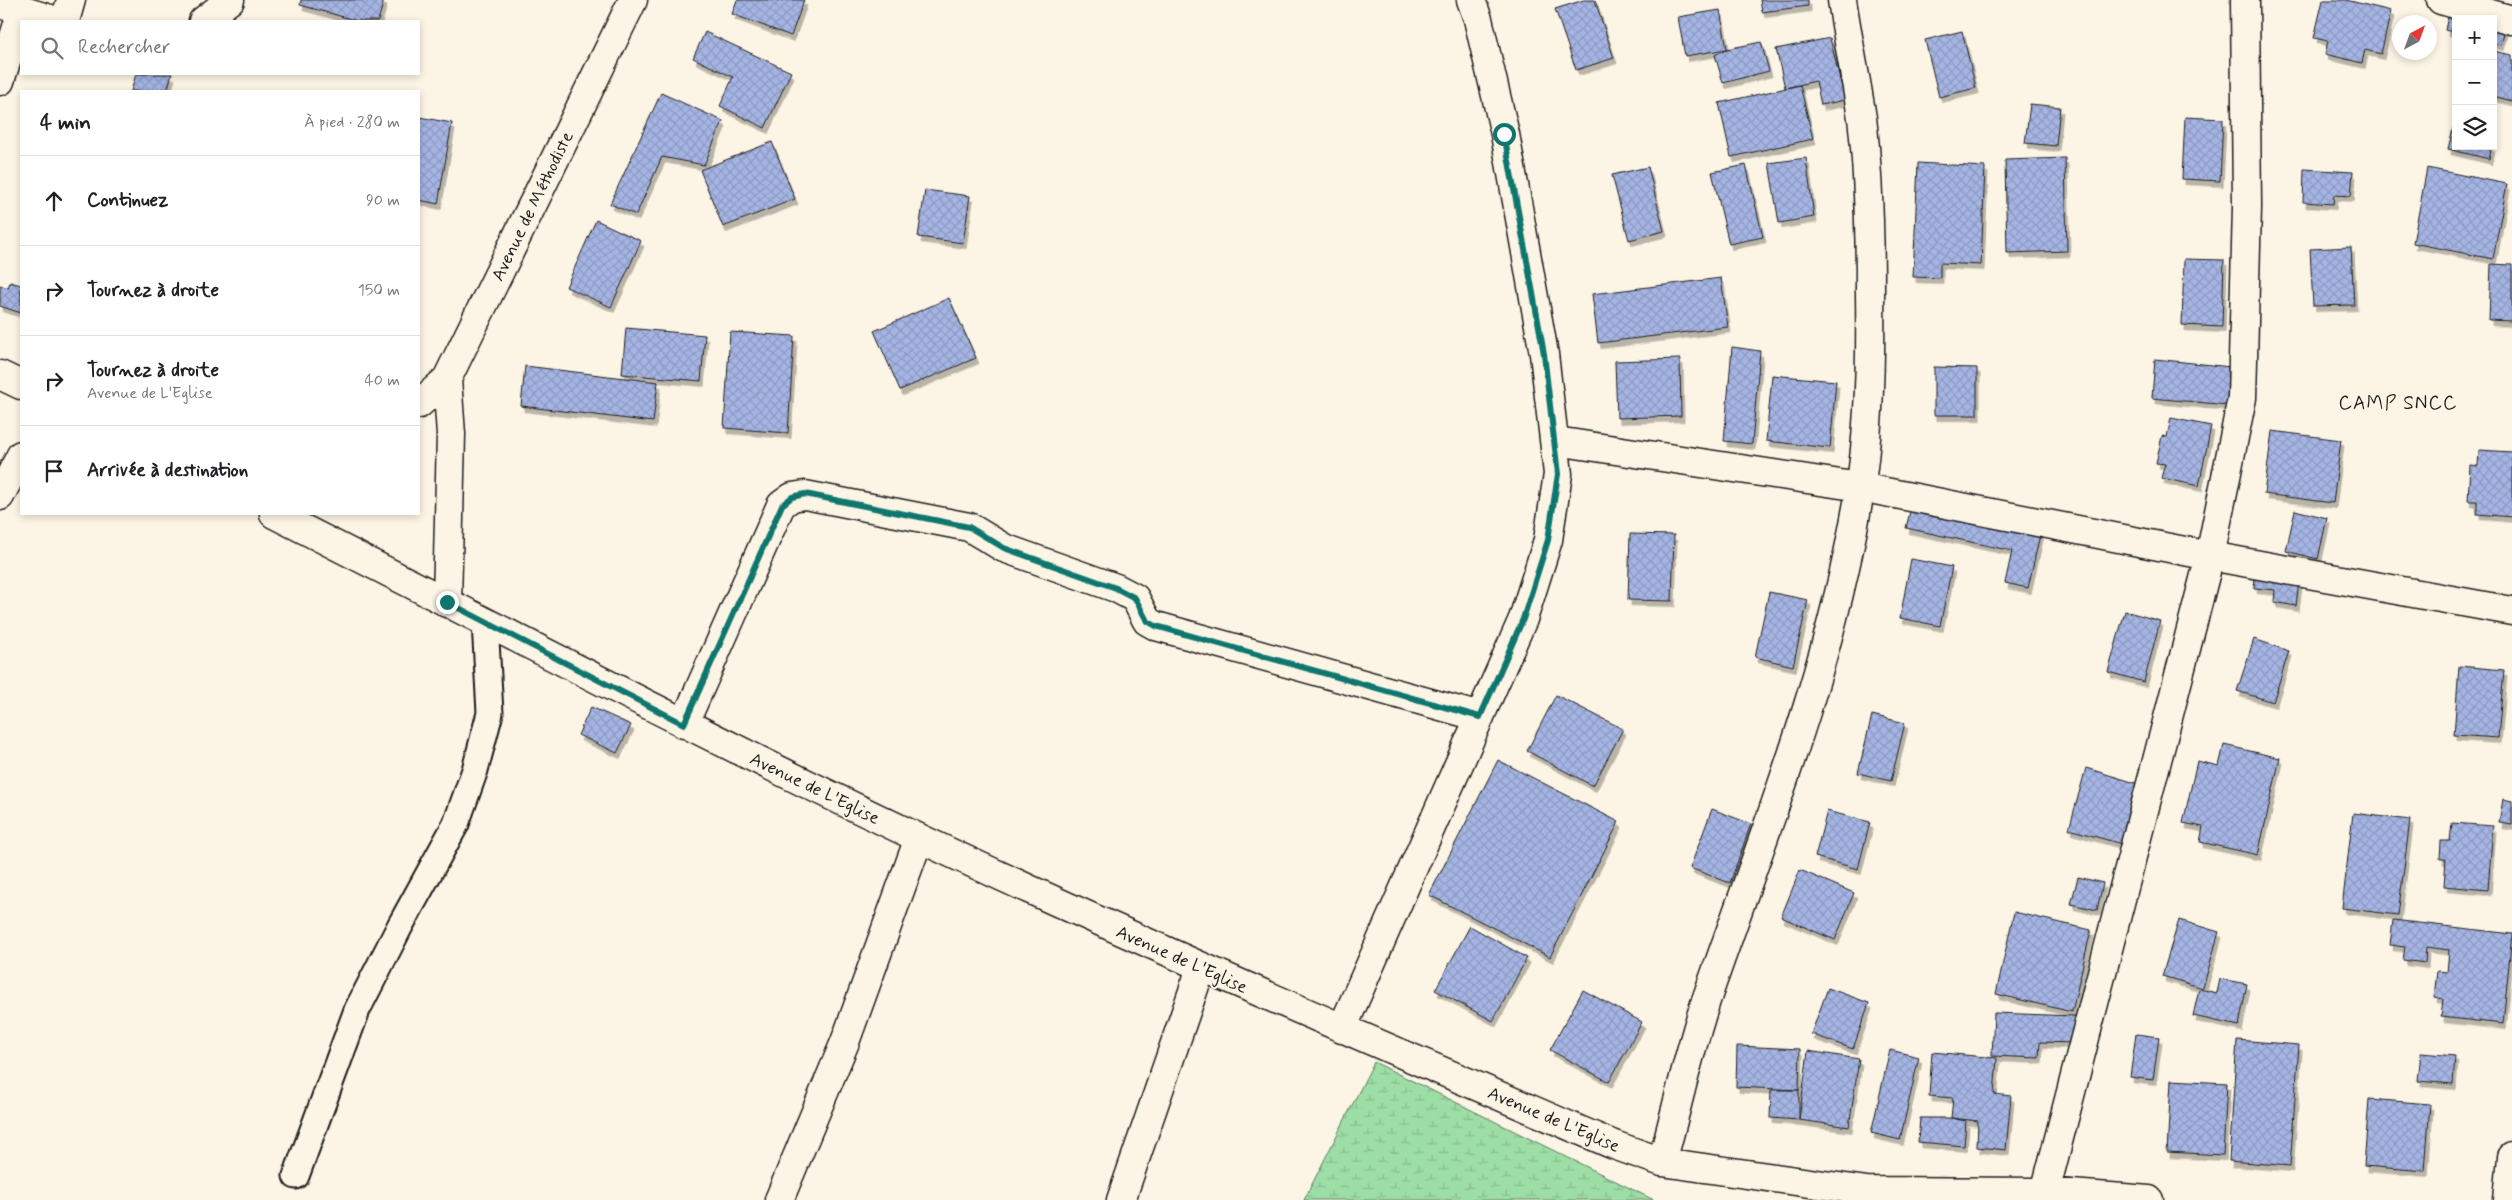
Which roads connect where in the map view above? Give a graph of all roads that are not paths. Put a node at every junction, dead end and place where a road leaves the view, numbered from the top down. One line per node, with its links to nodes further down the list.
1 (71, 0): 10 (street)
2 (230, 0): 11 (street)
3 (633, 0): 15 (street, Avenue de Méthodiste)
4 (1471, 0): 18 (street)
5 (1842, 0): 20 (street)
6 (2245, 0): 23 (street)
7 (2441, 0): 12 (street)
8 (11, 7): 9 (street); 13 (street)
9 (54, 20)
10 (65, 20)
11 (204, 20)
12 (2512, 20)
13 (0, 81)
14 (0, 374): 16 (street)
15 (447, 379): 17 (street, Avenue de Méthodiste); 24 (street)
16 (20, 384)
17 (420, 403)
18 (1556, 441): 20 (street); 27 (street)
19 (20, 457): 21 (street)
20 (1860, 487): 23 (street); 33 (street)
21 (0, 496)
22 (284, 516): 24 (street, Avenue de L'Eglise)
23 (2210, 556): 25 (street); 35 (street)
24 (447, 602): 26 (street, Avenue de L'Eglise)
25 (2512, 611)
26 (484, 622): 28 (street, Avenue de L'Eglise); 34 (lane)
27 (1480, 717): 28 (street); 31 (street)
28 (684, 724): 29 (street, Avenue de L'Eglise)
29 (919, 838): 30 (street, Avenue de L'Eglise); 37 (street)
30 (1201, 968): 31 (street, Avenue de L'Eglise); 38 (street)
31 (1342, 1028): 33 (street, Avenue de L'Eglise)
32 (2512, 1157): 40 (street)
33 (1662, 1162): 36 (street, Avenue de L'Eglise)
34 (296, 1176)
35 (2045, 1192): 36 (street, Avenue de L'Eglise); 39 (street, Avenue de L'Eglise)
36 (1867, 1196)
37 (779, 1200)
38 (1120, 1200)
39 (2150, 1200)
40 (2508, 1200)

